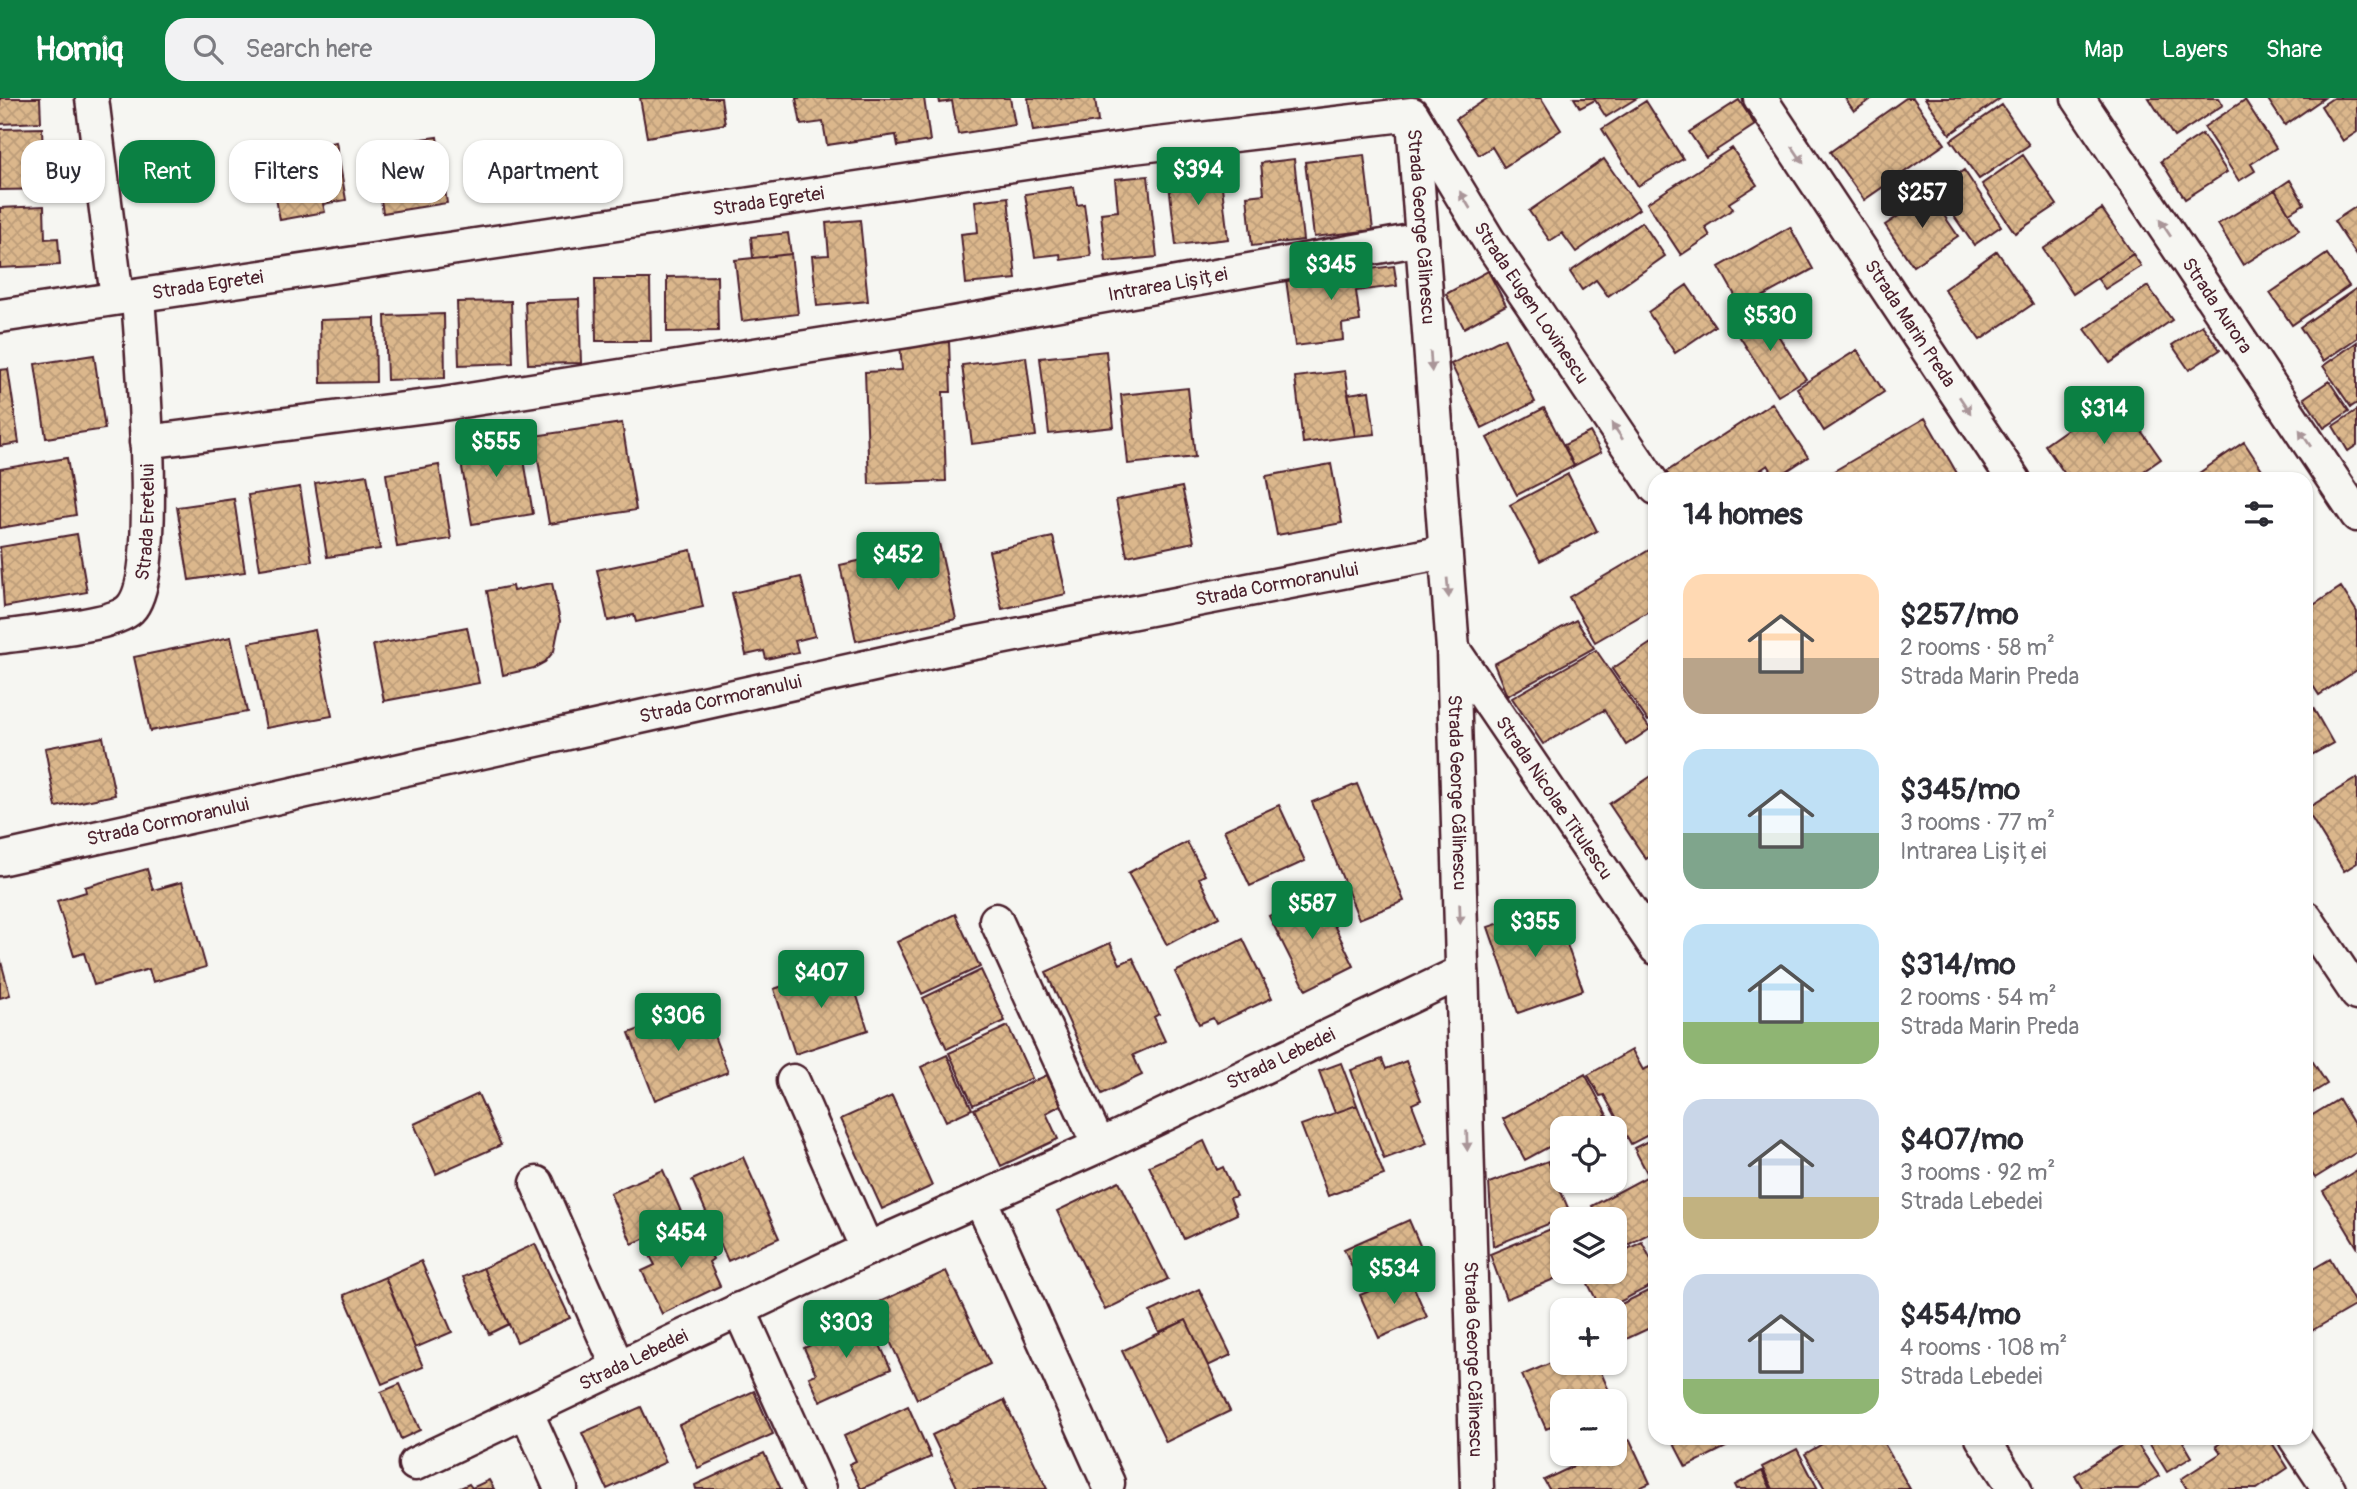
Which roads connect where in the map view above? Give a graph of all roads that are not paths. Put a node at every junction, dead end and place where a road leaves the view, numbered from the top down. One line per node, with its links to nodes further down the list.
1 (92, 98): 6 (street, Strada Eretelui)
2 (1760, 98): 9 (street, Strada Marin Preda, one-way to 9)
3 (2078, 98): 11 (street, Strada Aurora, one-way to 3)
4 (1412, 106): 5 (street, Strada George Călinescu); 6 (street, Strada Egretei); 10 (street, Strada Eugen Lovinescu, one-way to 4)
5 (1422, 239): 8 (street, Intrarea Lișiței); 12 (street, Strada George Călinescu, one-way to 12)
6 (128, 297): 7 (street, Strada Egretei); 8 (street, Strada Eretelui)
7 (0, 316)
8 (146, 442): 13 (street, Strada Eretelui)
9 (2009, 472)
10 (1648, 476)
11 (2357, 515)
12 (1445, 552): 14 (street, Strada George Călinescu, one-way to 14); 15 (street, Strada Cormoranului)
13 (0, 637)
14 (1453, 649): 18 (street, Strada Nicolae Titulescu); 19 (street, Strada George Călinescu, one-way to 19)
15 (0, 859)
16 (996, 920): 22 (street)
17 (2313, 928): 20 (street)
18 (1648, 936)
19 (1462, 972): 22 (street, Strada Lebedei); 35 (street, Strada George Călinescu, one-way to 35)
20 (2357, 994)
21 (793, 1081): 25 (street)
22 (1099, 1146): 24 (street, Strada Lebedei)
23 (537, 1183): 27 (street)
24 (979, 1199): 25 (street, Strada Lebedei); 32 (street)
25 (867, 1249): 26 (street, Strada Lebedei)
26 (739, 1309): 27 (street, Strada Lebedei); 34 (street)
27 (618, 1367): 28 (street, Strada Lebedei)
28 (526, 1411): 31 (street, Strada Lebedei); 33 (street)
29 (1987, 1445): 36 (street)
30 (2300, 1445): 37 (street)
31 (415, 1464)
32 (1108, 1483)
33 (561, 1489)
34 (820, 1489)
35 (1477, 1489)
36 (2015, 1489)
37 (2329, 1489)

